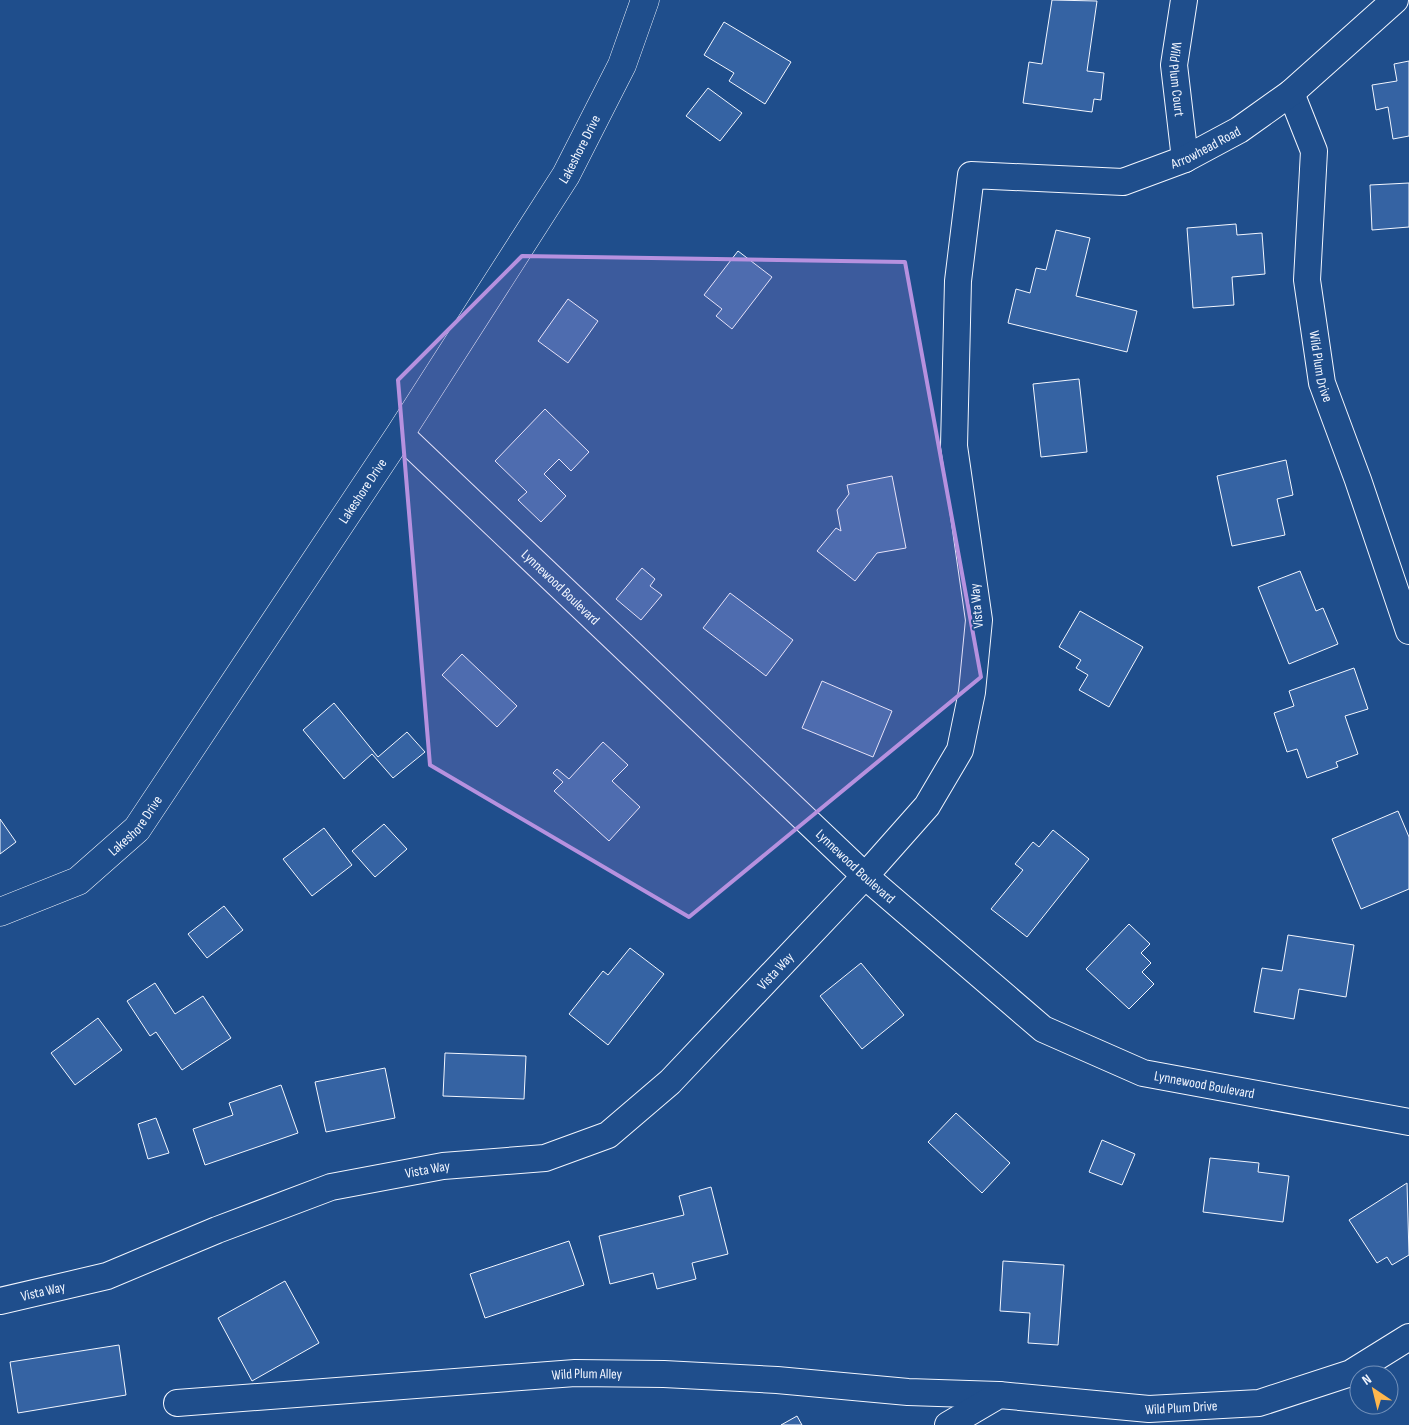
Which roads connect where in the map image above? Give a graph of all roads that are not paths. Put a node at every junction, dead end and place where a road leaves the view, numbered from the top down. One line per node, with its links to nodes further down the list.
1 (645, 0): 7 (main road, Lakeshore Drive)
2 (1184, 0): 5 (street, Wild Plum Court)
3 (1395, 0): 4 (street, Arrowhead Road)
4 (1291, 92): 5 (street, Arrowhead Road); 8 (street, Wild Plum Drive)
5 (1185, 159): 6 (street, Arrowhead Road)
6 (971, 174): 9 (street, Vista Way)
7 (400, 434): 9 (street, Lynnewood Boulevard); 10 (main road, Lakeshore Drive)
8 (1409, 631)
9 (865, 876): 11 (street, Lynnewood Boulevard); 12 (street, Vista Way)
10 (0, 912)
11 (1409, 1122)
12 (0, 1300)
13 (1409, 1337): 14 (street, Wild Plum Drive)
14 (999, 1395): 15 (street, Wild Plum Alley); 16 (street)
15 (177, 1403)
16 (948, 1425)

